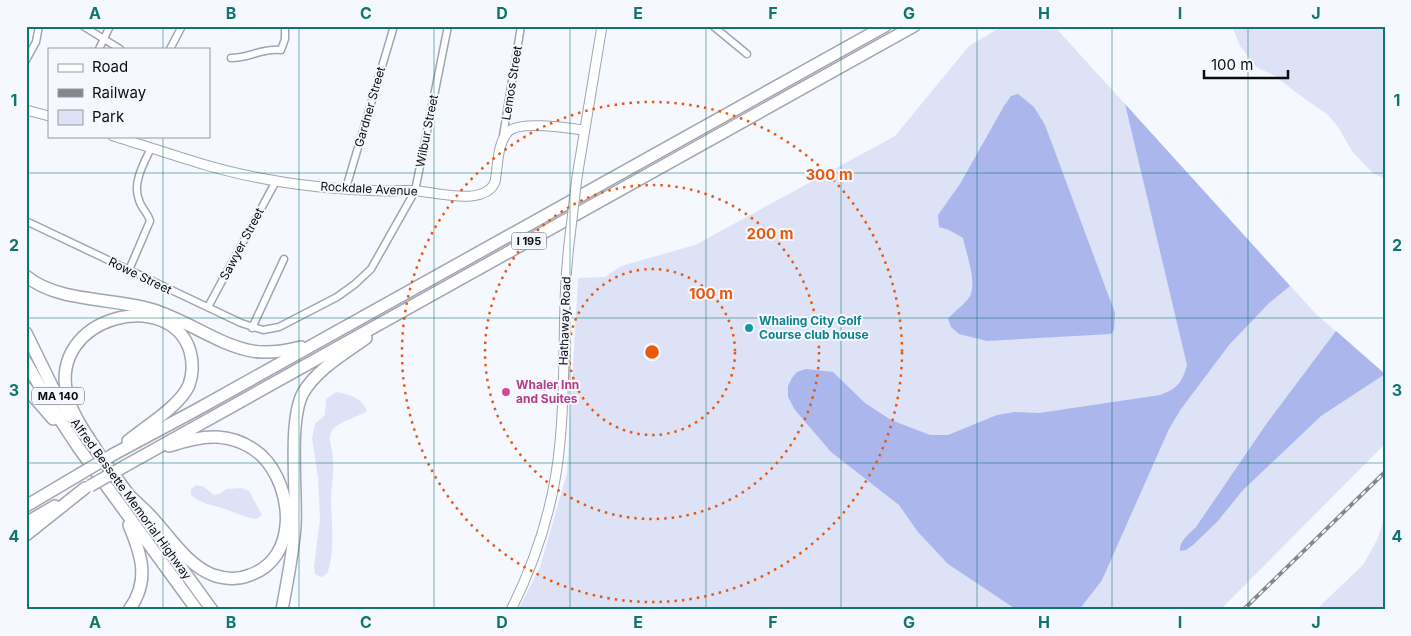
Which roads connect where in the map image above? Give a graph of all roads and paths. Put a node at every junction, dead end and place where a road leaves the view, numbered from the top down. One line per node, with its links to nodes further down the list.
1 (39, 26): 19 (street)
2 (83, 26): 13 (street)
3 (110, 26): 13 (street)
4 (182, 26): 16 (street)
5 (285, 26): 18 (street)
6 (394, 26): 27 (street, Gardner Street)
7 (448, 26): 28 (street, Wilbur Street)
8 (521, 26): 24 (street, Lemos Street)
9 (602, 26): 22 (main road, Hathaway Road)
10 (713, 26): 17 (street)
11 (885, 26): 37 (highway, I 195)
12 (914, 26): 34 (highway, I 195)
13 (103, 38): 14 (street); 15 (street)
14 (99, 48)
15 (118, 48)
16 (171, 48)
17 (747, 54)
18 (231, 58)
19 (26, 60)
20 (26, 110): 21 (main road)
21 (48, 116)
22 (583, 130): 24 (main road); 56 (main road, Hathaway Road, bridge)
23 (119, 138): 25 (main road, Rockdale Avenue)
24 (503, 141): 28 (main road, Rockdale Avenue)
25 (151, 148): 26 (main road, Rockdale Avenue); 31 (street)
26 (276, 181): 27 (main road, Rockdale Avenue); 33 (street, Sawyer Street)
27 (346, 188): 28 (main road, Rockdale Avenue)
28 (415, 191): 35 (street, Wilbur Street)
29 (28, 222): 31 (street, Rowe Street)
30 (284, 258): 35 (street)
31 (129, 270): 33 (street, Rowe Street)
32 (26, 276): 37 (highway)
33 (208, 307): 35 (street, Rowe Street)
34 (402, 312): 43 (highway, I 195); 55 (highway)
35 (252, 328)
36 (26, 334): 41 (highway, Alfred Bessette Memorial Highway / MA 140)
37 (320, 341): 42 (highway, I 195)
38 (26, 362): 40 (highway, Alfred Bessette Memorial Highway / MA 140)
39 (26, 388): 40 (highway)
40 (75, 443): 49 (highway, Alfred Bessette Memorial Highway / MA 140)
41 (99, 454): 42 (highway); 46 (highway, Alfred Bessette Memorial Highway / MA 140)
42 (114, 454): 45 (highway, I 195, bridge)
43 (144, 456): 44 (highway, I 195, bridge); 46 (highway)
44 (88, 487): 50 (highway, I 195); 51 (highway)
45 (47, 493): 47 (highway); 48 (highway, I 195)
46 (130, 497): 54 (highway, Alfred Bessette Memorial Highway / MA 140)
47 (26, 501)
48 (26, 506)
49 (122, 508): 52 (highway); 53 (highway, Alfred Bessette Memorial Highway / MA 140)
50 (26, 523)
51 (26, 535)
52 (129, 610)
53 (197, 610)
54 (212, 610)
55 (282, 610)
56 (511, 610)

